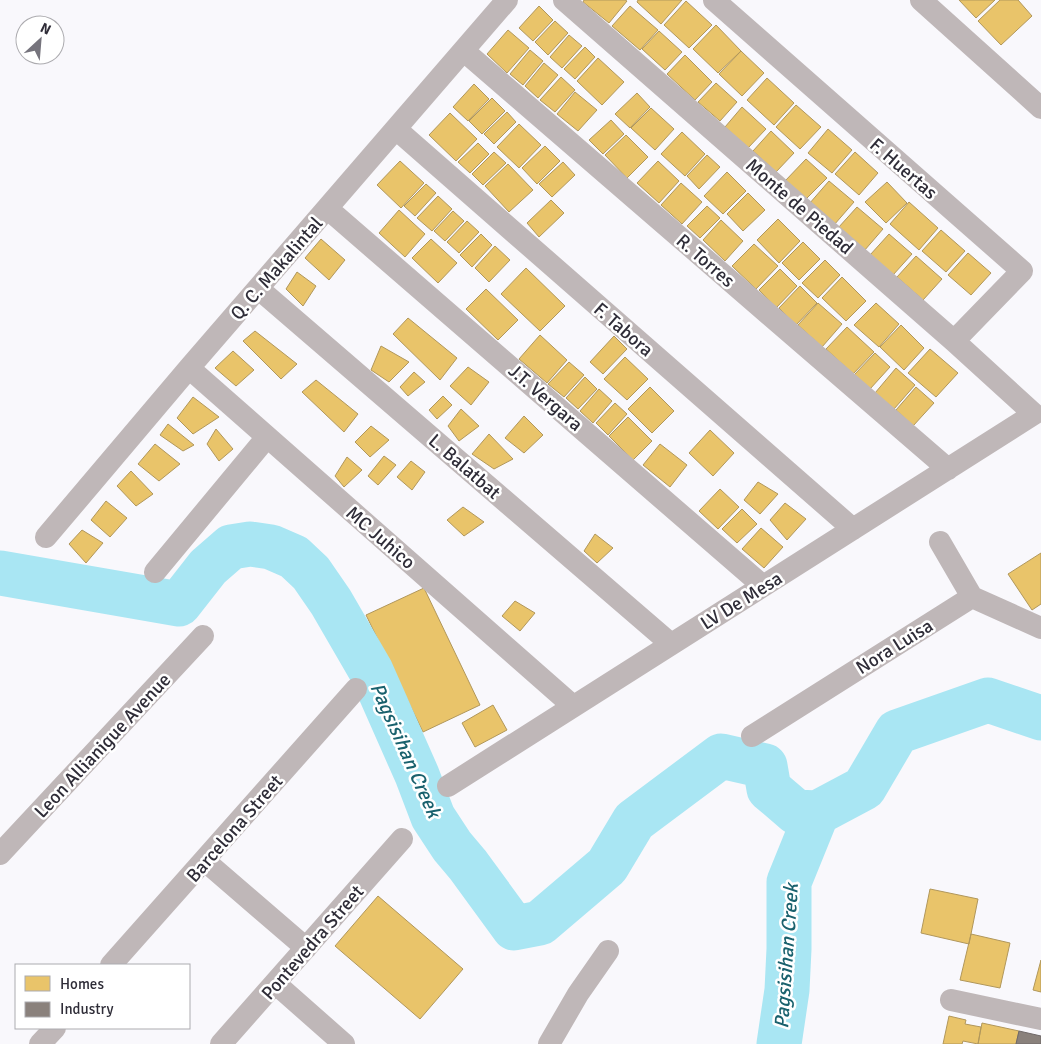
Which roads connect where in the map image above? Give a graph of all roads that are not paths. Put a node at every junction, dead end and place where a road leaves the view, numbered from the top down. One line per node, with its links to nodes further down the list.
1 (507, 0): 5 (street, Q. C. Makalintal)
2 (564, 0): 10 (street, Monte de Piedad)
3 (714, 0): 10 (street, F. Huertas)
4 (921, 0): 6 (street)
5 (464, 50): 7 (street, Q. C. Makalintal); 14 (street, R. Torres)
6 (1041, 108)
7 (396, 129): 8 (street, Q. C. Makalintal); 15 (street, F. Tabora)
8 (328, 208): 9 (street, Q. C. Makalintal); 19 (street, J.T. Vergara)
9 (259, 289): 11 (street, Q. C. Makalintal); 23 (street, L. Balatbat)
10 (954, 341): 12 (street, Monte de Piedad)
11 (189, 368): 13 (street, MC Juhico); 16 (street, Q. C. Makalintal)
12 (1034, 414): 14 (street, LV De Mesa)
13 (267, 436): 18 (street); 25 (street, MC Juhico)
14 (948, 469): 15 (street, LV De Mesa)
15 (853, 529): 19 (street, LV De Mesa)
16 (46, 537)
17 (940, 542): 20 (street)
18 (155, 572)
19 (763, 586): 23 (street, LV De Mesa)
20 (972, 597): 21 (street); 26 (street, Nora Luisa)
21 (1038, 624)
22 (203, 636): 29 (street, Leon Allianigue Avenue)
23 (671, 644): 25 (street, LV De Mesa)
24 (356, 689): 30 (street, Barcelona Street)
25 (573, 706): 27 (street, LV De Mesa)
26 (752, 736)
27 (448, 786)
28 (402, 839): 31 (street, Pontevedra Street)
29 (0, 854)
30 (205, 861): 31 (street); 33 (street, Barcelona Street)
31 (306, 948): 34 (street, Pontevedra Street)
32 (608, 951): 41 (street)
33 (112, 964)
34 (276, 984): 39 (street, Pontevedra Street); 40 (street)
35 (951, 1000): 36 (street)
36 (1041, 1019)
37 (54, 1029): 38 (street)
38 (40, 1044)
39 (221, 1044)
40 (344, 1044)
41 (549, 1044)

